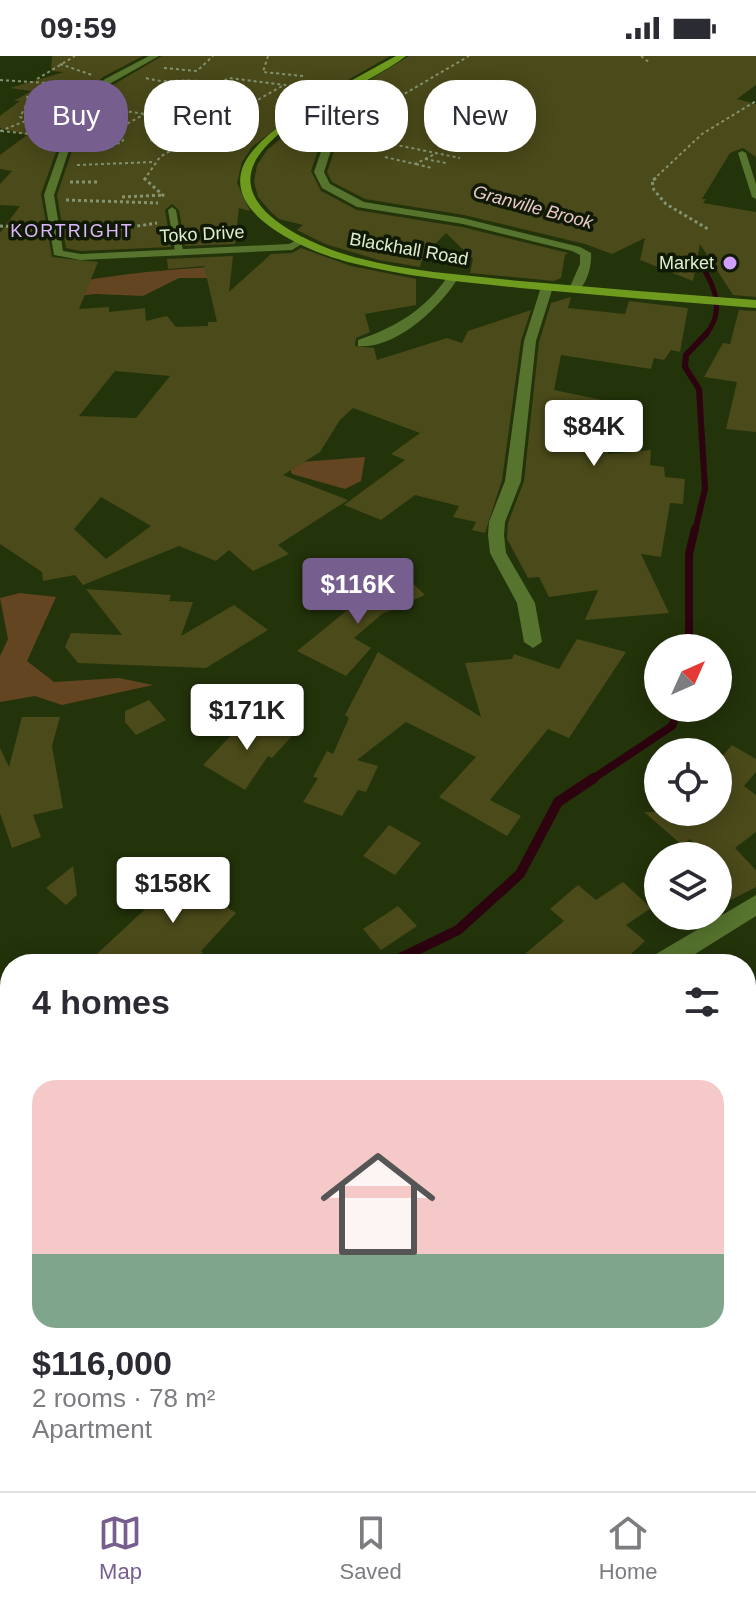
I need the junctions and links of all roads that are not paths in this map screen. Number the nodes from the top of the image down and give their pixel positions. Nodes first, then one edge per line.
1 (155, 56) edge
2 (402, 56) edge
3 (326, 152) edge
4 (742, 153) dead end
5 (756, 197) edge
6 (172, 210) dead end
7 (303, 240) junction
8 (179, 251) junction
9 (452, 278) junction
10 (547, 287) junction
11 (575, 289) junction
12 (756, 304) edge
13 (362, 343) dead end
14 (533, 642) dead end
15 (756, 904) edge
16 (675, 954) edge

1 - 8 street, Toko Drive
2 - 7 main road, Blackhall Road
3 - 11 street
4 - 5 lane
6 - 8 lane
7 - 8 street, Toko Drive
7 - 9 main road, Blackhall Road
9 - 10 main road, Blackhall Road
9 - 13 street
10 - 11 main road, Blackhall Road
10 - 14 street
11 - 12 main road, Blackhall Road
15 - 16 street

